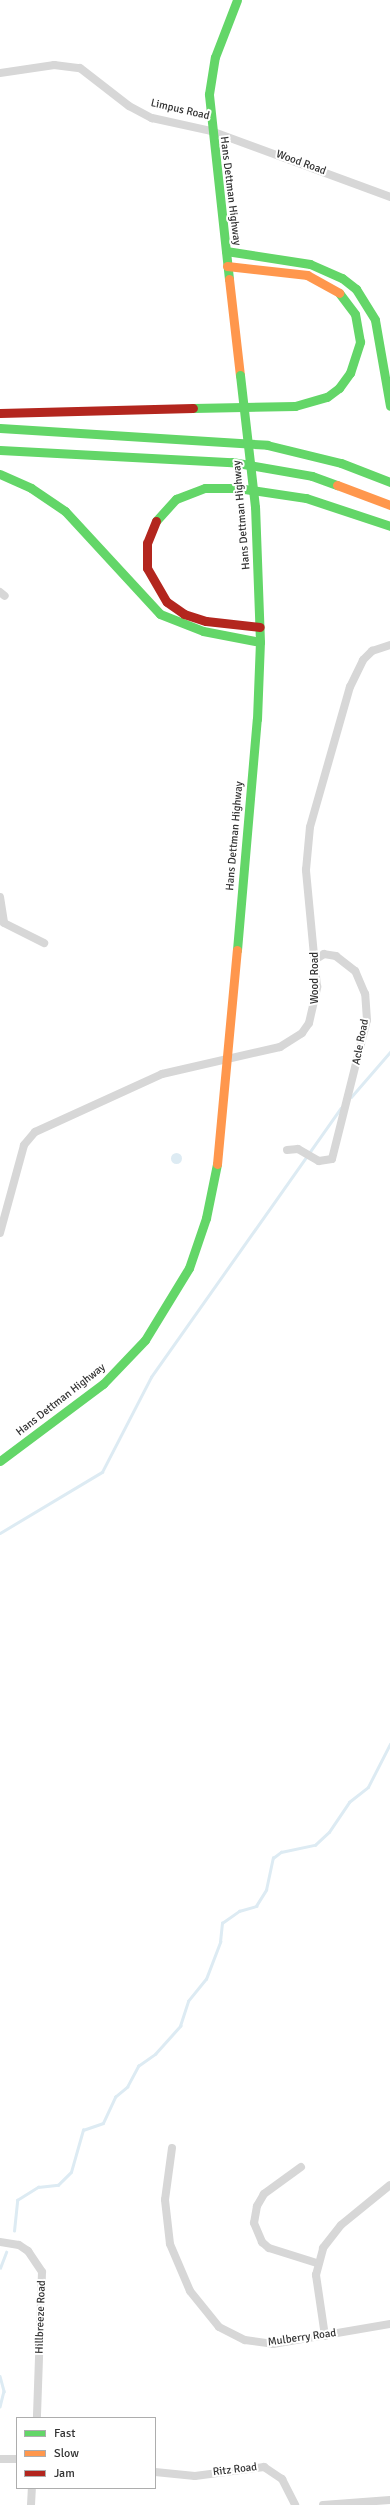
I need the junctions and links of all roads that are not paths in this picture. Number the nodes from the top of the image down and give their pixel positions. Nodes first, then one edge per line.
1 (237, 0) edge
2 (0, 73) edge
3 (211, 131) junction
4 (390, 197) edge
5 (226, 251) junction
6 (227, 266) junction
7 (390, 406) edge
8 (0, 412) edge
9 (0, 428) edge
10 (0, 450) edge
11 (0, 474) edge
12 (390, 482) edge
13 (390, 505) edge
14 (390, 526) edge
15 (260, 627) junction
16 (260, 642) junction
17 (390, 645) edge
18 (0, 897) edge
19 (2, 923) edge
20 (44, 943) dead end
21 (316, 958) junction
22 (228, 1058) junction
23 (287, 1150) dead end
24 (0, 1233) edge
25 (0, 1462) edge
26 (172, 2148) dead end
27 (301, 2167) dead end
28 (390, 2185) edge
29 (0, 2242) edge
30 (317, 2263) junction
31 (390, 2324) edge
32 (325, 2336) junction
33 (37, 2417) edge
34 (0, 2458) edge
35 (16, 2458) edge
36 (156, 2472) edge
37 (32, 2489) edge
38 (390, 2500) edge
39 (31, 2505) edge
40 (295, 2505) edge
41 (323, 2505) edge

1 - 3 main road, Limpus Road
2 - 3 street, Limpus Road
3 - 4 street, Wood Road
3 - 5 main road, Hans Dettman Highway
5 - 6 main road, Hans Dettman Highway
5 - 7 main road
6 - 8 main road
6 - 15 main road, Hans Dettman Highway, bridge
9 - 12 main road
10 - 13 main road
11 - 16 main road
14 - 15 main road
15 - 16 main road, Hans Dettman Highway
16 - 22 main road, Hans Dettman Highway
17 - 21 street, Wood Road
18 - 19 street
19 - 20 street
21 - 22 street, Wood Road
21 - 23 street, Acle Road
22 - 24 street, Wood Road
22 - 25 main road, Hans Dettman Highway
26 - 32 street, Mulberry Road
27 - 30 street
28 - 30 street
29 - 33 street, Hillbreeze Road
30 - 32 street
31 - 32 street, Mulberry Road
34 - 35 street
36 - 40 street, Ritz Road
37 - 39 street
38 - 41 street

